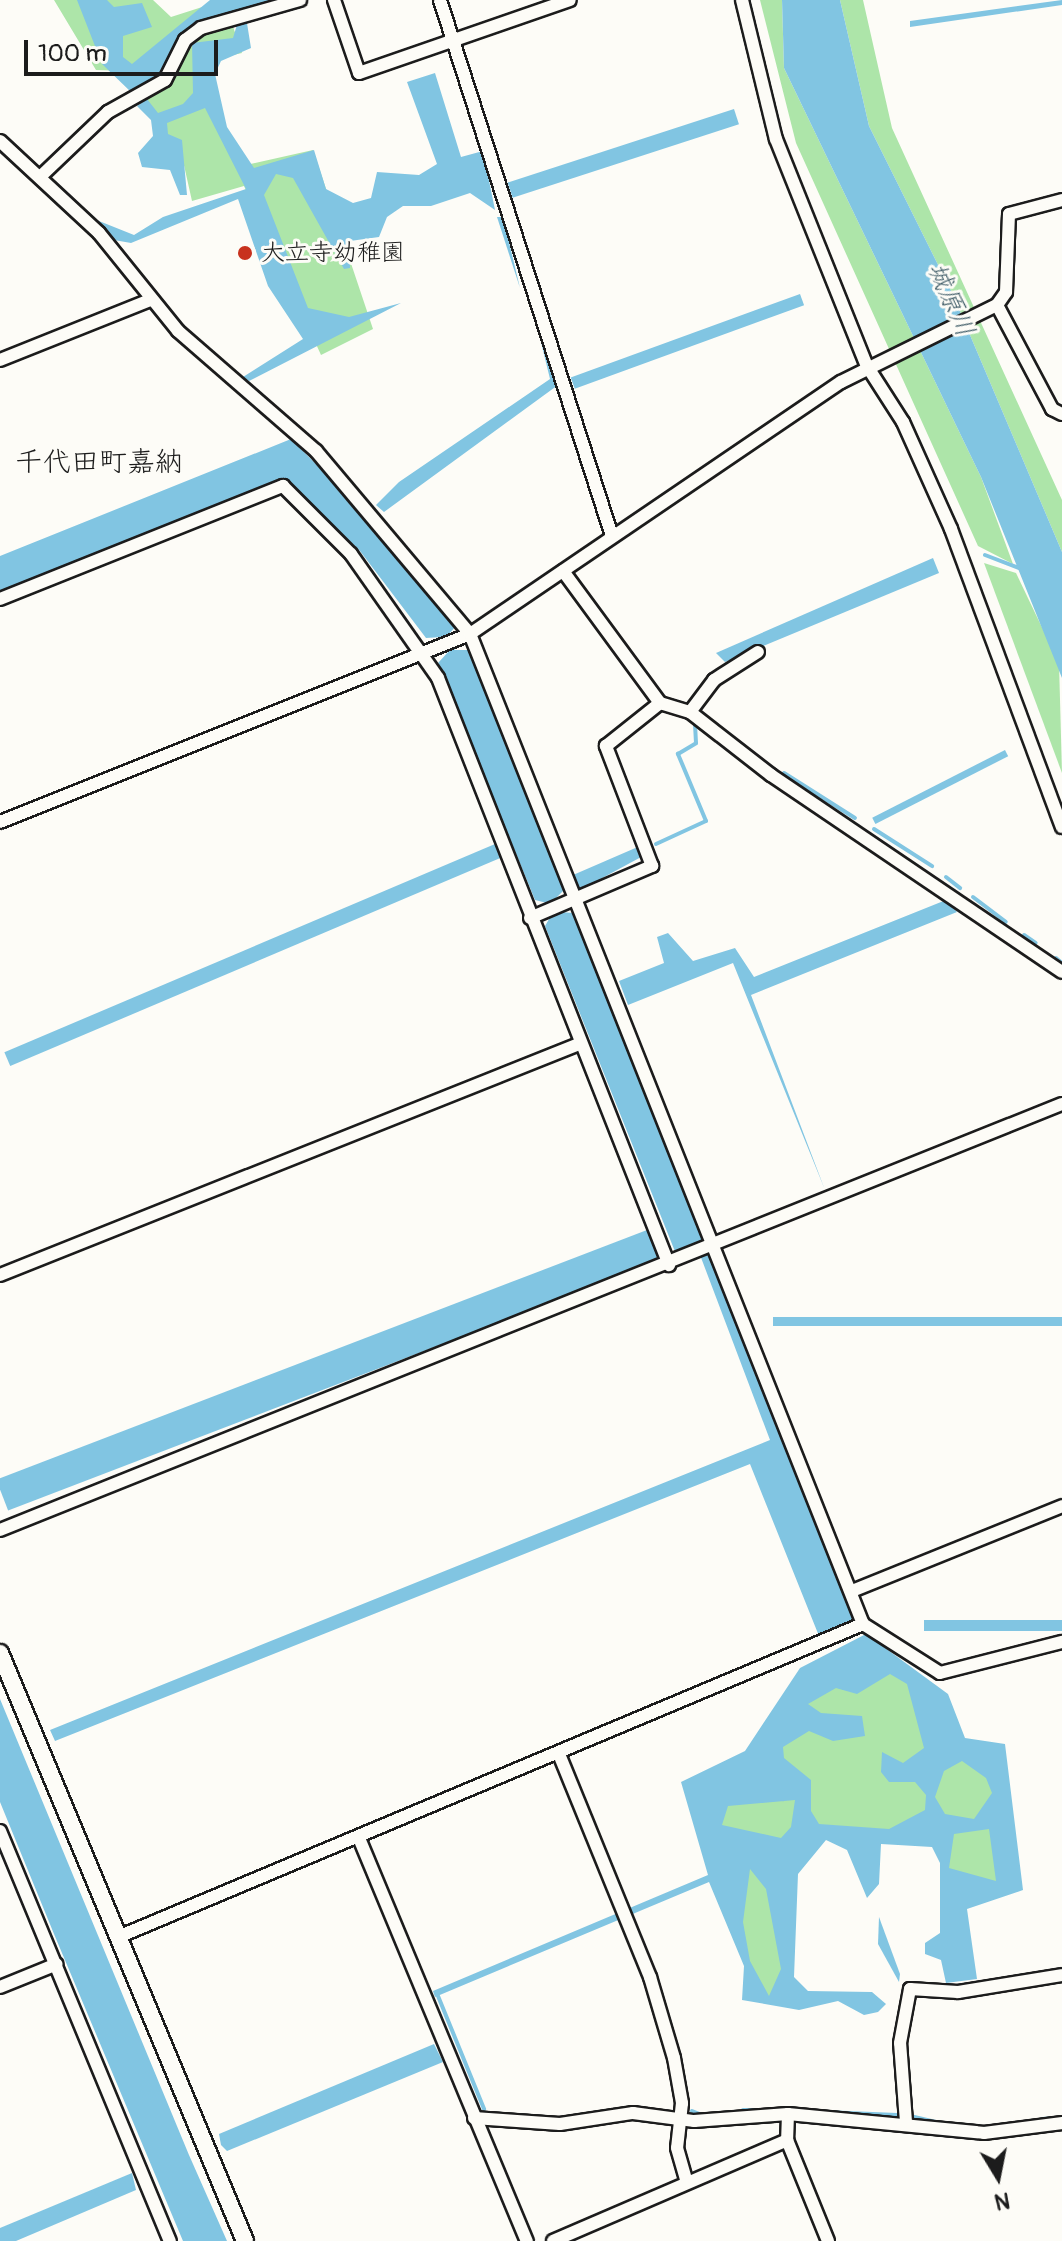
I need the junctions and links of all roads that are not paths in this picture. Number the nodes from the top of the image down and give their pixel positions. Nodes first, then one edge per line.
1 (300, 0) edge
2 (334, 0) edge
3 (440, 0) edge
4 (570, 0) edge
5 (742, 0) edge
6 (453, 41) junction
7 (0, 141) edge
8 (41, 176) junction
9 (1062, 200) edge
10 (150, 300) junction
11 (992, 306) junction
12 (0, 360) edge
13 (867, 366) junction
14 (1062, 414) edge
15 (612, 536) junction
16 (563, 571) junction
17 (0, 599) edge
18 (470, 634) junction
19 (758, 652) dead end
20 (426, 653) junction
21 (660, 703) junction
22 (690, 712) junction
23 (0, 822) edge
24 (1062, 827) edge
25 (577, 900) junction
26 (530, 918) junction
27 (1062, 972) edge
28 (579, 1044) junction
29 (1062, 1104) edge
30 (706, 1250) junction
31 (669, 1265) junction
32 (0, 1275) edge
33 (1062, 1506) edge
34 (0, 1530) edge
35 (852, 1591) junction
36 (863, 1624) junction
37 (1062, 1642) edge
38 (0, 1653) edge
39 (559, 1754) junction
40 (0, 1831) edge
41 (359, 1838) junction
42 (118, 1937) junction
43 (57, 1964) junction
44 (1062, 1975) edge
45 (0, 1987) edge
46 (788, 2114) junction
47 (680, 2117) junction
48 (474, 2118) junction
49 (906, 2122) junction
50 (1062, 2123) edge
51 (787, 2140) junction
52 (687, 2182) junction
53 (170, 2241) edge
54 (245, 2241) edge
55 (527, 2241) edge
56 (553, 2241) edge
57 (828, 2241) edge

1 - 8 street
2 - 6 street
3 - 6 street
4 - 6 street
5 - 13 street
6 - 15 street
7 - 8 street
8 - 10 street
9 - 11 street
10 - 12 street
10 - 18 street
11 - 13 street
11 - 14 street
13 - 15 street
13 - 24 street
15 - 16 street
16 - 18 street
16 - 21 street
17 - 20 street
18 - 20 street
18 - 25 street
19 - 22 street
20 - 23 street
20 - 26 street
21 - 22 street
21 - 25 street
22 - 27 street
25 - 26 street
25 - 30 street
26 - 28 street
28 - 31 street
28 - 32 street
29 - 30 street
30 - 31 street
30 - 35 street
31 - 34 street
33 - 35 street
35 - 36 street
36 - 37 street
36 - 39 street
38 - 42 street
39 - 41 street
39 - 47 street
40 - 43 street
41 - 42 street
41 - 48 street
42 - 54 street
43 - 45 street
43 - 53 street
44 - 49 street
46 - 47 street
46 - 49 street
46 - 51 street
47 - 48 street
47 - 52 street
48 - 55 street
49 - 50 street
51 - 52 street
51 - 57 street
52 - 56 street

